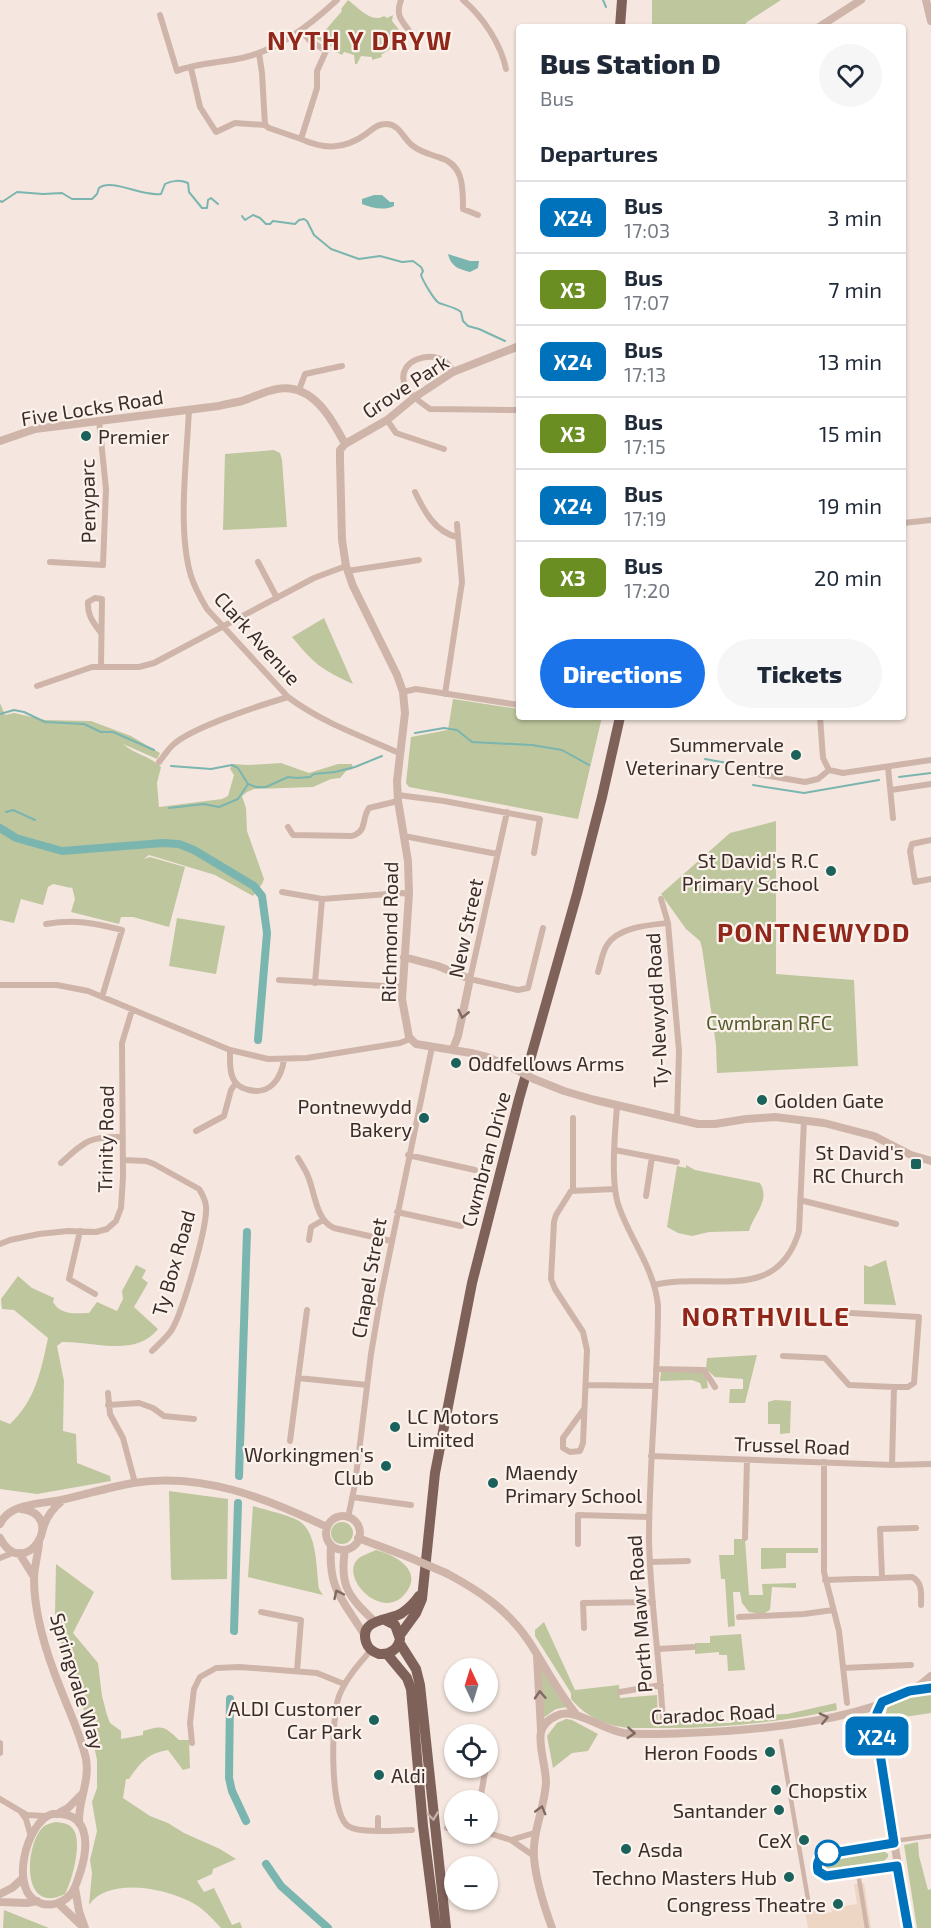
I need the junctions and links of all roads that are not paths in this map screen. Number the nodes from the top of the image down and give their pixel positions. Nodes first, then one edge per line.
1 (337, 0) edge
2 (401, 0) edge
3 (464, 0) edge
4 (622, 0) edge
5 (861, 0) edge
6 (926, 0) edge
7 (160, 15) dead end
8 (931, 21) edge
9 (620, 24) edge
10 (824, 24) edge
11 (301, 30) junction
12 (411, 33) dead end
13 (259, 53) junction
14 (191, 68) junction
15 (506, 69) dead end
16 (265, 125) junction
17 (301, 140) junction
18 (478, 214) dead end
19 (516, 349) edge
20 (342, 366) dead end
21 (453, 372) junction
22 (299, 390) junction
23 (416, 397) junction
24 (189, 409) junction
25 (516, 410) edge
26 (99, 420) junction
27 (387, 420) junction
28 (0, 441) edge
29 (345, 444) junction
30 (444, 449) dead end
31 (416, 492) dead end
32 (931, 520) edge
33 (906, 523) edge
34 (457, 524) dead end
35 (457, 537) junction
36 (418, 560) dead end
37 (50, 561) dead end
38 (258, 562) dead end
39 (346, 568) junction
40 (277, 598) junction
41 (223, 627) junction
42 (101, 633) junction
43 (101, 666) junction
44 (37, 686) dead end
45 (403, 692) junction
46 (444, 694) junction
47 (288, 697) junction
48 (516, 705) edge
49 (619, 720) edge
50 (820, 720) edge
51 (399, 753) junction
52 (931, 760) edge
53 (159, 762) dead end
54 (888, 767) junction
55 (829, 770) junction
56 (741, 771) dead end
57 (931, 784) edge
58 (891, 790) junction
59 (398, 798) junction
60 (507, 812) junction
61 (894, 818) dead end
62 (288, 827) dead end
63 (404, 836) junction
64 (931, 840) edge
65 (534, 853) dead end
66 (497, 854) junction
67 (931, 879) edge
68 (282, 892) dead end
69 (409, 894) junction
70 (322, 899) junction
71 (661, 899) dead end
72 (668, 922) junction
73 (46, 924) dead end
74 (543, 928) dead end
75 (404, 957) junction
76 (598, 972) dead end
77 (17, 974) dead end
78 (470, 979) junction
79 (279, 980) dead end
80 (315, 983) junction
81 (15, 984) junction
82 (0, 985) edge
83 (402, 987) junction
84 (102, 997) junction
85 (132, 1010) junction
86 (410, 1039) junction
87 (432, 1047) junction
88 (453, 1049) junction
89 (230, 1050) junction
90 (284, 1060) junction
91 (236, 1083) junction
92 (617, 1106) junction
93 (573, 1118) dead end
94 (677, 1120) junction
95 (804, 1120) junction
96 (196, 1131) dead end
97 (123, 1137) junction
98 (615, 1150) junction
99 (408, 1155) junction
100 (652, 1157) junction
101 (298, 1158) dead end
102 (123, 1160) junction
103 (931, 1161) edge
104 (677, 1162) dead end
105 (61, 1163) dead end
106 (475, 1170) dead end
107 (615, 1189) junction
108 (573, 1191) junction
109 (646, 1196) dead end
110 (800, 1200) junction
111 (397, 1212) junction
112 (323, 1220) junction
113 (896, 1224) dead end
114 (461, 1226) dead end
115 (80, 1231) junction
116 (309, 1240) dead end
117 (391, 1241) junction
118 (0, 1244) edge
119 (654, 1286) junction
120 (95, 1294) dead end
121 (307, 1310) dead end
122 (851, 1312) dead end
123 (152, 1351) dead end
124 (783, 1356) dead end
125 (656, 1369) junction
126 (298, 1378) junction
127 (367, 1385) junction
128 (586, 1385) junction
129 (655, 1386) junction
130 (715, 1387) dead end
131 (894, 1387) junction
132 (108, 1393) dead end
133 (108, 1405) junction
134 (584, 1409) junction
135 (194, 1419) dead end
136 (290, 1441) dead end
137 (651, 1456) junction
138 (747, 1460) junction
139 (824, 1462) junction
140 (931, 1464) edge
141 (892, 1465) junction
142 (135, 1483) junction
143 (352, 1497) junction
144 (65, 1499) junction
145 (411, 1505) dead end
146 (0, 1510) edge
147 (14, 1510) junction
148 (649, 1517) junction
149 (348, 1518) junction
150 (0, 1524) edge
151 (327, 1527) junction
152 (916, 1528) dead end
153 (43, 1529) junction
154 (358, 1538) junction
155 (745, 1538) dead end
156 (0, 1540) edge
157 (39, 1543) junction
158 (578, 1544) dead end
159 (330, 1545) junction
160 (345, 1550) junction
161 (17, 1553) junction
162 (0, 1558) edge
163 (688, 1561) dead end
164 (650, 1562) junction
165 (34, 1577) junction
166 (882, 1577) junction
167 (825, 1580) junction
168 (425, 1581) junction
169 (653, 1602) junction
170 (921, 1605) dead end
171 (833, 1610) junction
172 (261, 1612) dead end
173 (740, 1617) dead end
174 (380, 1621) junction
175 (584, 1628) dead end
176 (365, 1636) junction
177 (400, 1639) junction
178 (693, 1647) dead end
179 (658, 1649) junction
180 (371, 1650) junction
181 (536, 1653) junction
182 (387, 1654) junction
183 (911, 1665) dead end
184 (843, 1668) junction
185 (297, 1671) junction
186 (931, 1676) edge
187 (344, 1684) junction
188 (661, 1685) junction
189 (931, 1688) edge
190 (909, 1691) junction
191 (620, 1692) dead end
192 (882, 1702) junction
193 (847, 1703) dead end
194 (855, 1711) junction
195 (576, 1714) junction
196 (663, 1722) dead end
197 (876, 1728) junction
198 (540, 1736) junction
199 (781, 1741) dead end
200 (0, 1743) edge
201 (192, 1743) dead end
202 (0, 1753) edge
203 (82, 1794) junction
204 (0, 1799) edge
205 (21, 1811) junction
206 (57, 1814) junction
207 (45, 1816) junction
208 (378, 1818) dead end
209 (79, 1823) junction
210 (378, 1830) junction
211 (412, 1830) dead end
212 (534, 1833) junction
213 (498, 1836) edge
214 (931, 1836) edge
215 (31, 1837) junction
216 (511, 1840) junction
217 (901, 1840) dead end
218 (534, 1856) junction
219 (22, 1878) junction
220 (859, 1879) dead end
221 (75, 1887) junction
222 (0, 1894) edge
223 (0, 1902) edge
224 (37, 1902) junction
225 (58, 1903) junction
226 (810, 1911) dead end
227 (85, 1928) edge
228 (436, 1928) edge
229 (446, 1928) edge
230 (552, 1928) edge
231 (867, 1928) edge
232 (908, 1928) edge

1 - 11 street
2 - 12 street
3 - 15 street
4 - 9 main road
5 - 10 street
6 - 8 street
7 - 14 street
11 - 13 street
11 - 17 street
13 - 14 street
13 - 16 street
14 - 16 street
16 - 17 street
17 - 18 street
19 - 21 street, Grove Park
20 - 22 street
21 - 23 street, Grove Park
21 - 23 street
22 - 24 street, Five Locks Road
22 - 29 street
23 - 25 street
23 - 27 street, Grove Park
24 - 26 street, Five Locks Road
24 - 41 street, Clark Avenue
26 - 28 street, Five Locks Road
26 - 37 street, Penyparc
27 - 29 street, Grove Park
27 - 30 street
29 - 39 street
31 - 35 street
32 - 33 street
34 - 35 street
35 - 46 street
36 - 39 street
38 - 40 street
39 - 40 street
39 - 45 street
40 - 41 street
41 - 43 street
41 - 47 street, Clark Avenue
42 - 42 street
42 - 43 street
43 - 44 street
45 - 46 street
45 - 51 street, Richmond Road
46 - 48 street
47 - 51 street, Clark Avenue
47 - 53 street
49 - 168 main road, Cwmbran Drive
50 - 55 street
51 - 59 street, Richmond Road
52 - 54 street
54 - 55 street
54 - 58 street
55 - 56 street
57 - 58 street
58 - 61 street
59 - 60 street
59 - 62 street
59 - 63 street, Richmond Road
60 - 65 street
60 - 66 street, New Street
63 - 66 street
63 - 69 street, Richmond Road
64 - 67 street
66 - 78 street, New Street
68 - 70 street
69 - 70 street
69 - 75 street, Richmond Road
70 - 80 street
71 - 72 street, Ty-Newydd Road
72 - 76 street
72 - 94 street, Ty-Newydd Road
73 - 84 street
74 - 78 street
75 - 78 street
75 - 83 street, Richmond Road
77 - 81 street
78 -> 88 street, New Street
79 - 80 street
80 - 83 street
81 - 82 street
81 - 84 street
83 - 86 street, Richmond Road
84 - 85 street
85 - 89 street
85 - 97 street, Trinity Road
86 - 87 street
86 - 90 street
87 - 88 street
87 - 99 street, Chapel Street
88 - 92 street, bridge
89 - 90 street
89 - 91 street
90 - 91 street
91 - 96 street
92 - 94 street
92 - 98 street, Porth Mawr Road
93 - 108 street
94 - 95 street
95 - 103 street
95 - 110 street
97 - 102 street, Trinity Road
97 - 105 street
98 - 100 street
98 - 107 street, Porth Mawr Road
99 - 106 street
99 - 111 street, Chapel Street
100 - 104 street
100 - 109 street
101 - 112 street
102 - 115 street, Trinity Road
102 - 123 street, Ty Box Road
107 - 108 street
107 - 119 street, Porth Mawr Road
108 - 128 street
110 - 113 street
110 - 119 street
111 - 114 street
111 - 117 street, Chapel Street
112 - 116 street
112 - 117 street
115 - 118 street, Trinity Road
115 - 120 street
117 - 127 street, Chapel Street
119 - 125 street, Porth Mawr Road
121 - 126 street
122 - 131 street
124 - 131 street
125 - 129 street, Porth Mawr Road
125 - 130 street
126 - 127 street
126 - 136 street
127 - 143 street, Chapel Street
128 - 129 street
128 - 134 street
129 - 137 street, Porth Mawr Road
131 - 141 street
132 - 133 street
133 - 135 street
133 - 142 street
134 - 134 street
137 - 138 street, Trussel Road
137 - 148 street, Porth Mawr Road
138 - 139 street, Trussel Road
138 - 155 street
139 - 141 street, Trussel Road
139 - 167 street
140 - 141 street, Trussel Road
142 - 144 street
142 - 151 street
143 - 145 street
143 - 149 street, Chapel Street
144 - 147 street
144 - 153 street, Springvale Way
146 - 147 street
147 - 150 street
147 - 153 street
148 - 158 street
148 - 164 street, Porth Mawr Road
149 - 151 street
149 - 154 street
151 - 159 street
152 - 166 street
153 - 157 street, Springvale Way
154 - 160 street
154 - 181 street, bridge
156 - 161 street, Springvale Way
157 - 161 street
157 - 165 street, Springvale Way
159 - 160 street
176 -> 159 street
160 - 174 street
161 - 162 street
161 - 165 street, Springvale Way
163 - 164 street
164 - 169 street, Porth Mawr Road
165 - 203 street, Springvale Way
166 - 167 street
166 - 170 street
167 - 171 street
168 - 174 main road, Cwmbran Drive
168 - 177 main road, Cwmbran Drive
169 - 175 street
169 - 179 street, Porth Mawr Road
171 - 173 street
171 - 184 street
172 - 185 street
174 - 176 main road, Cwmbran Drive
174 - 177 main road
176 - 180 main road
177 - 182 main road, Cwmbran Drive
177 -> 229 main road
178 - 179 street
179 - 188 street, Porth Mawr Road
180 - 182 main road
180 - 187 street
181 - 195 street
198 -> 181 street
182 - 228 main road
183 - 184 street
184 - 193 street
185 - 187 street
185 - 201 street
186 - 190 street, Caradoc Road
187 - 210 street
188 - 191 street
188 - 196 street, Porth Mawr Road
189 - 190 street, Caradoc Road
190 - 192 street, Caradoc Road
192 - 194 street, Caradoc Road
192 - 197 street
195 -> 194 street, Caradoc Road
194 - 197 street
195 - 198 street
197 - 232 street
212 -> 198 street
199 - 226 street
200 - 202 street
203 - 206 street
203 - 209 street, Springvale Way
204 - 205 street
205 - 207 street
205 - 215 street
206 - 207 street
206 - 209 street
207 - 215 street
208 - 210 street
209 - 221 street
210 - 211 street
212 - 216 street
212 - 218 street
213 - 216 street
214 - 217 street
215 - 219 street
216 - 218 street
218 - 230 street
219 - 222 street
219 - 224 street
220 - 231 street
221 - 225 street
221 - 227 street
223 - 224 street
224 - 225 street
225 - 227 street

